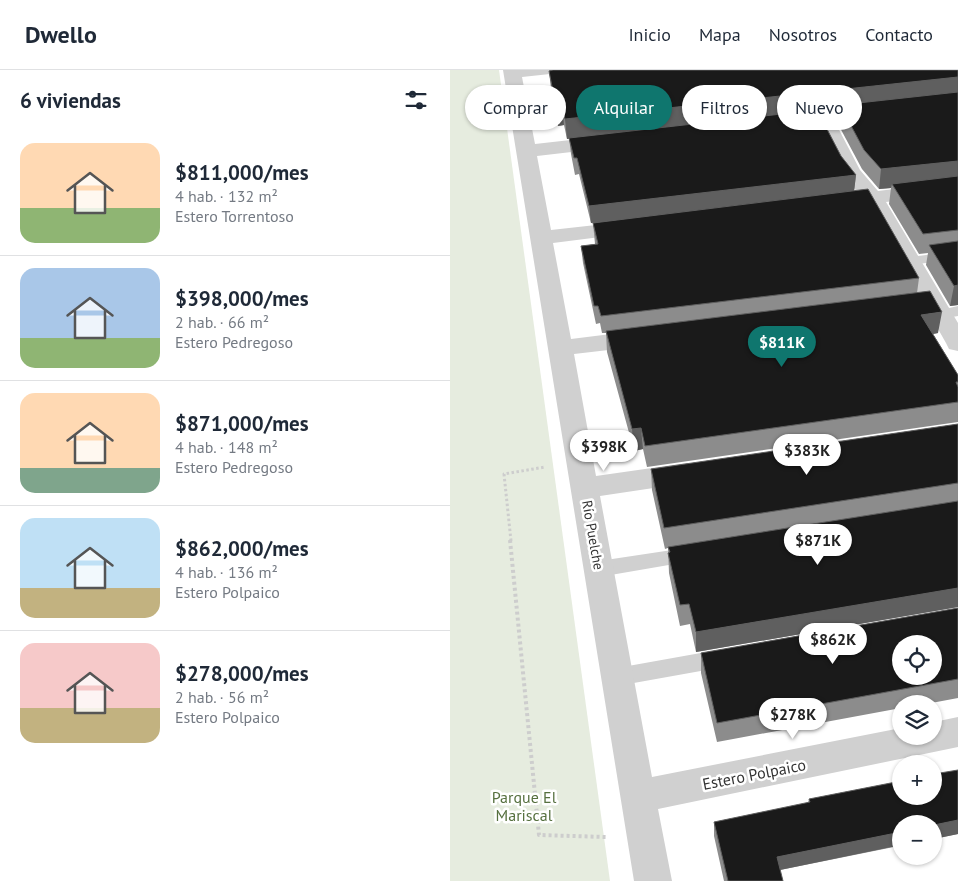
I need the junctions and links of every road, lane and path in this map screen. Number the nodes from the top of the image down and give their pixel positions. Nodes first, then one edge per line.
1 (544, 70) edge
2 (512, 72) edge
3 (890, 110) edge
4 (862, 113) edge
5 (829, 130) edge
6 (626, 140) edge
7 (526, 151) junction
8 (958, 187) edge
9 (873, 197) junction
10 (814, 204) edge
11 (648, 225) edge
12 (542, 238) junction
13 (958, 255) edge
14 (910, 261) junction
15 (936, 308) edge
16 (668, 334) edge
17 (958, 343) edge
18 (560, 348) junction
19 (550, 466) dead end
20 (714, 469) edge
21 (585, 488) junction
22 (710, 552) edge
23 (599, 569) junction
24 (742, 655) edge
25 (617, 677) junction
26 (958, 732) edge
27 (638, 797) junction
28 (616, 837) dead end
29 (653, 881) edge

1 - 2 street
2 - 7 street, Río Puelche
3 - 4 street
5 - 9 street
6 - 7 street
7 - 12 street, Río Puelche
8 - 9 street
9 - 10 street
9 - 14 street
11 - 12 street
12 - 18 street, Río Puelche
13 - 14 lane
14 - 15 street
15 - 17 street
16 - 18 street
18 - 21 street, Río Puelche
19 - 28 path
20 - 21 street
21 - 23 street, Río Puelche
22 - 23 lane
23 - 25 street, Río Puelche
24 - 25 lane
25 - 27 street, Río Puelche
26 - 27 street, Estero Polpaico
27 - 29 street, Río Puelche

